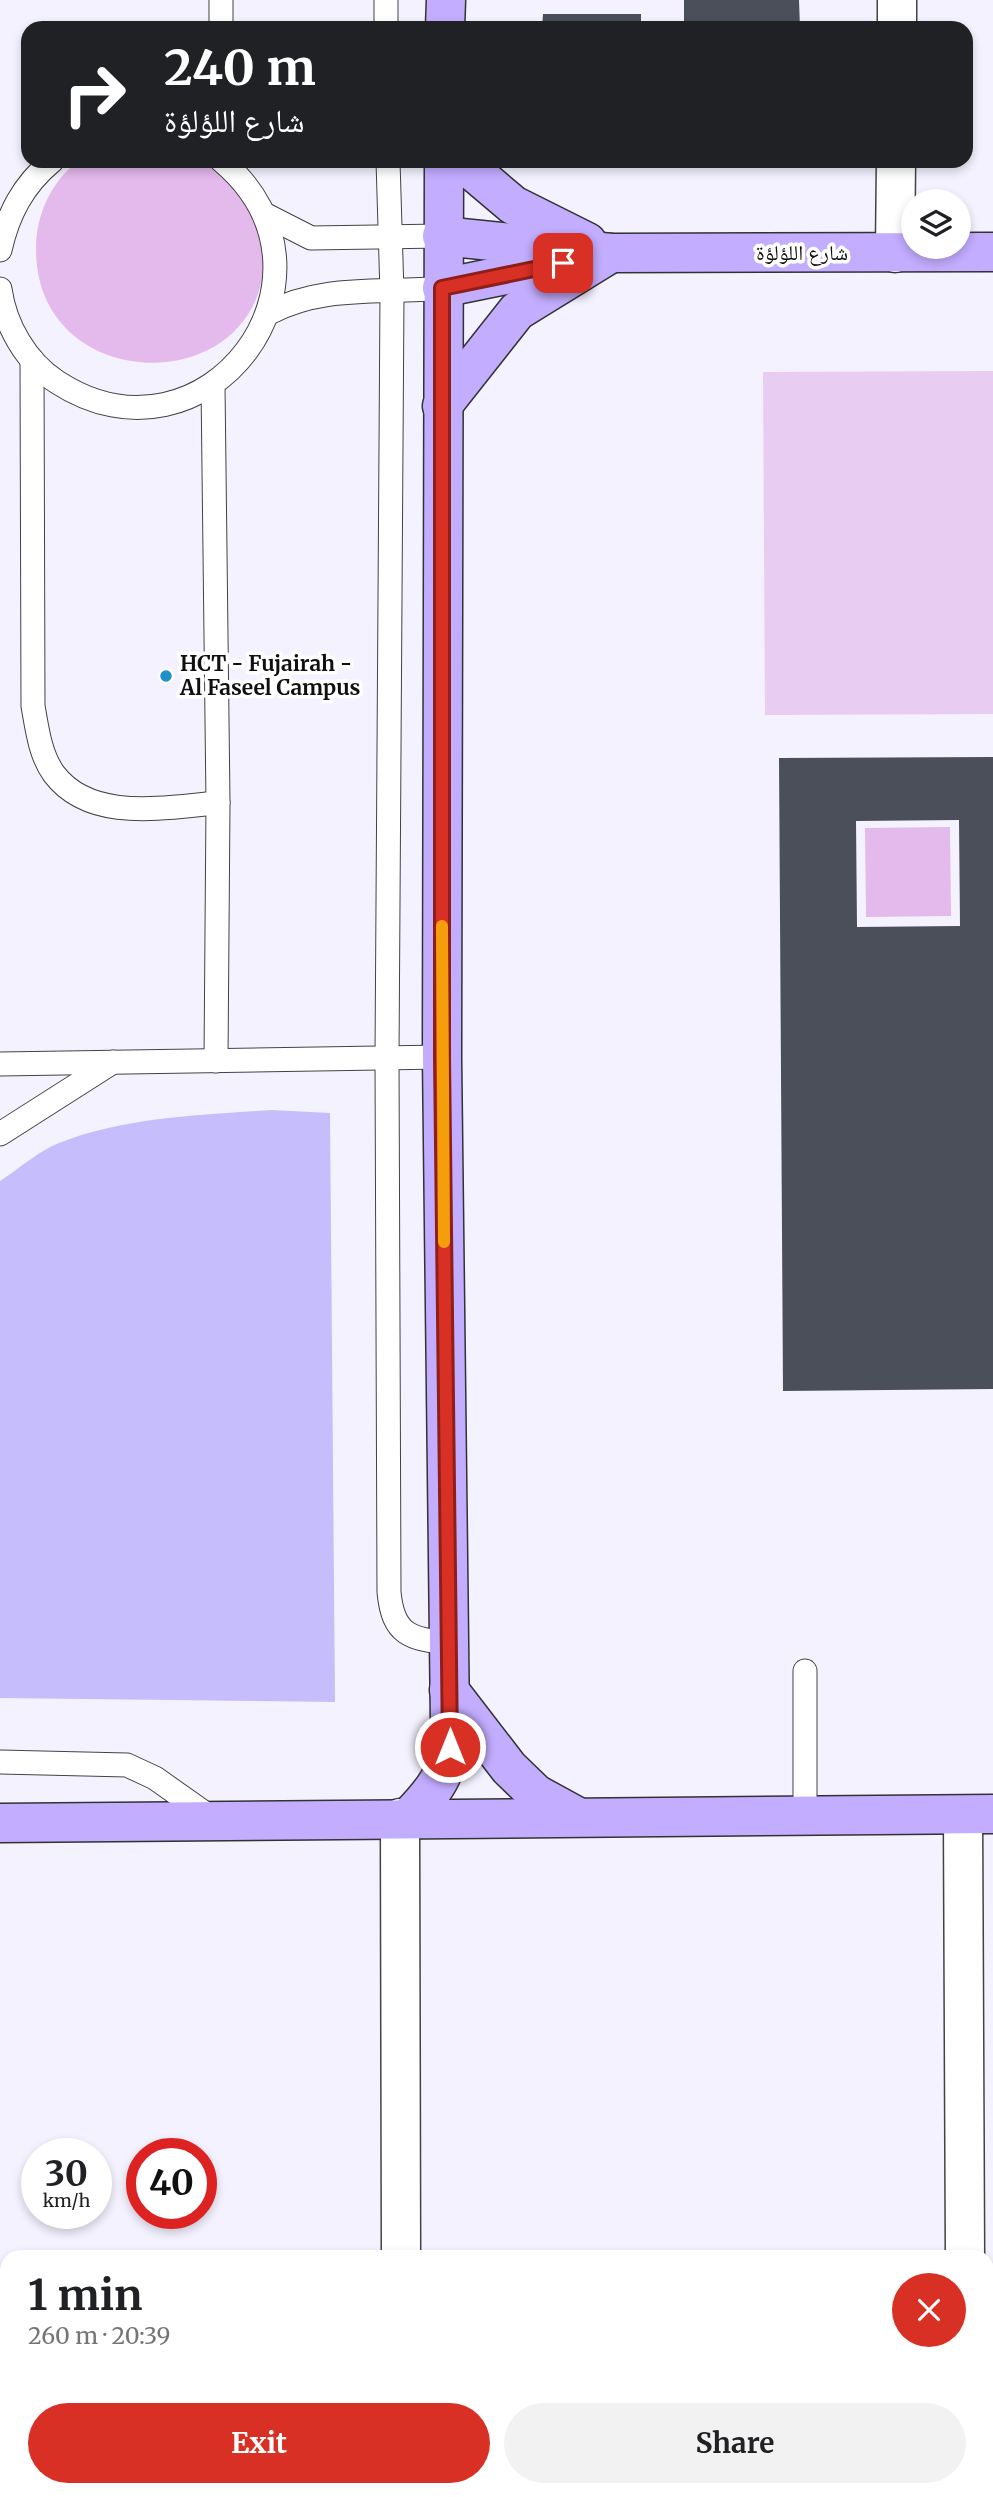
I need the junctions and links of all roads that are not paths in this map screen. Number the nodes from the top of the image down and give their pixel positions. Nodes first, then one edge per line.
1 (221, 0) edge
2 (386, 0) edge
3 (446, 0) edge
4 (897, 0) edge
5 (221, 21) edge
6 (386, 21) edge
7 (445, 21) edge
8 (897, 21) edge
9 (45, 168) edge
10 (229, 168) edge
11 (388, 168) edge
12 (444, 168) edge
13 (469, 168) edge
14 (896, 168) edge
15 (264, 214) junction
16 (442, 236) junction
17 (390, 238) junction
18 (0, 250) edge
19 (993, 252) edge
20 (611, 253) junction
21 (895, 253) junction
22 (442, 288) junction
23 (0, 289) edge
24 (392, 293) junction
25 (268, 313) junction
26 (32, 360) junction
27 (214, 385) junction
28 (442, 406) junction
29 (218, 803) junction
30 (442, 1057) junction
31 (387, 1058) junction
32 (216, 1061) junction
33 (113, 1062) junction
34 (0, 1064) edge
35 (0, 1134) edge
36 (449, 1643) junction
37 (805, 1671) dead end
38 (449, 1690) junction
39 (0, 1762) edge
40 (978, 1814) edge
41 (806, 1816) junction
42 (404, 1818) junction
43 (580, 1818) junction
44 (214, 1819) junction
45 (0, 1823) edge
46 (401, 2250) edge
47 (965, 2250) edge

1 - 5 lane
2 - 6 lane
3 - 7 street
4 - 8 street
9 - 18 lane
10 - 15 lane
11 - 17 lane
12 - 16 street
13 - 20 street
14 - 21 street
15 - 17 lane
15 - 25 lane
16 - 17 lane
16 - 20 street, شارع اللؤلؤة
16 - 22 street
17 - 24 lane
19 - 21 street, شارع اللؤلؤة
20 - 21 street, شارع اللؤلؤة
20 - 22 street, شارع اللؤلؤة
20 - 28 street
22 - 24 lane
22 - 28 street
23 - 26 lane
24 - 25 lane
24 - 31 lane
25 - 27 lane
26 - 27 lane
26 - 29 lane
27 - 29 lane
28 - 30 street
29 - 32 lane
30 - 31 lane
30 - 36 street
31 - 32 lane
31 - 36 lane
32 - 33 lane
33 - 34 lane
33 - 35 lane
36 - 38 street
37 - 41 lane
38 - 42 street
38 - 43 street
39 - 44 lane
40 - 41 street
40 - 47 street
41 - 43 street
42 - 43 street
42 - 44 street
42 - 46 street
44 - 45 street

